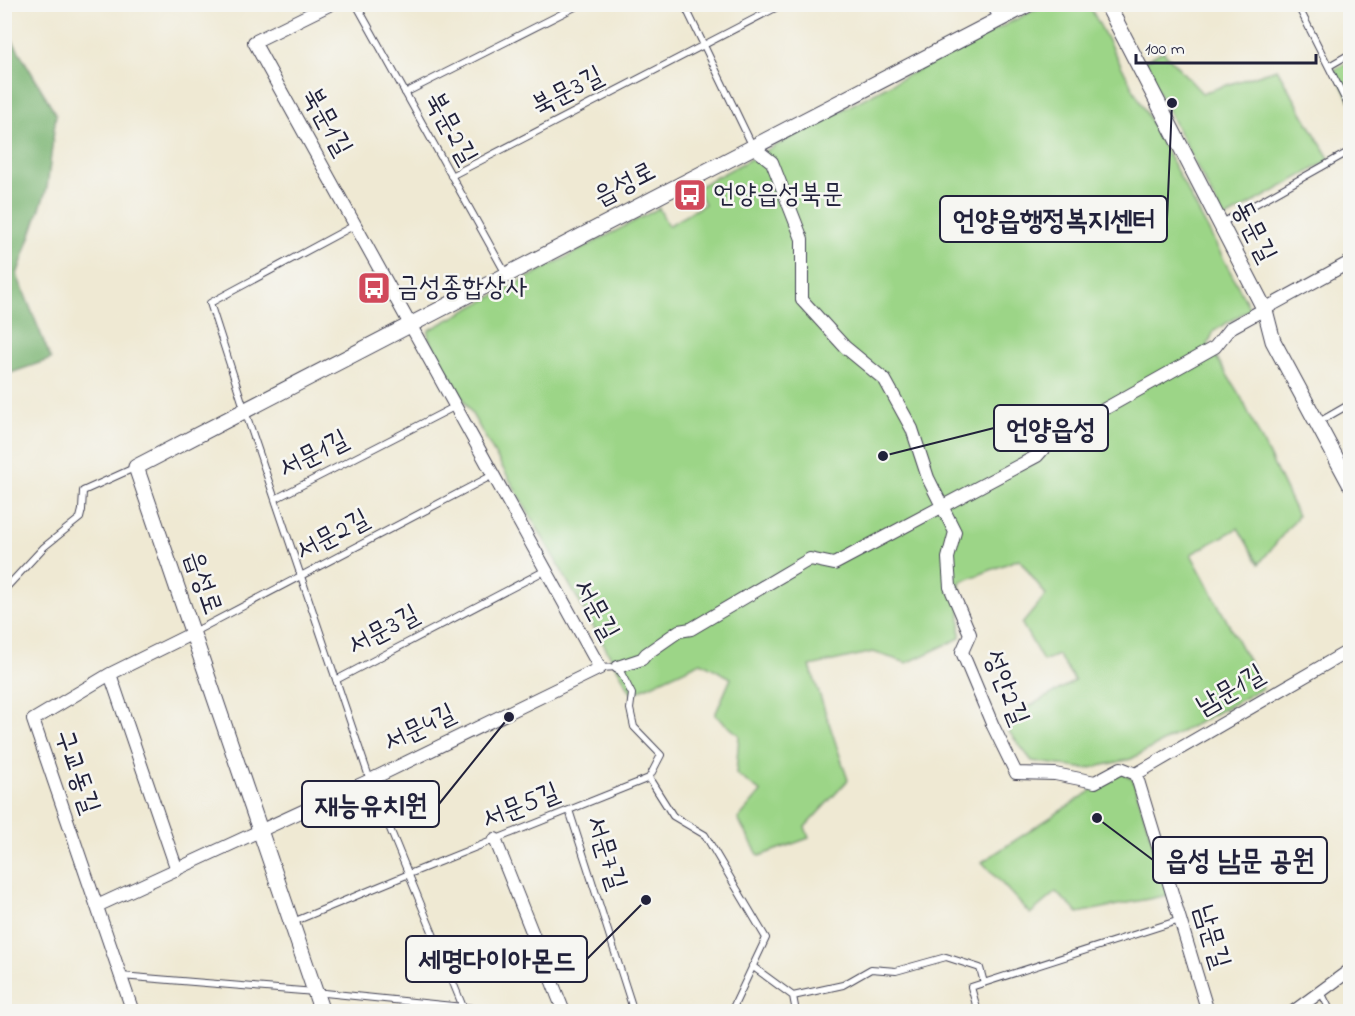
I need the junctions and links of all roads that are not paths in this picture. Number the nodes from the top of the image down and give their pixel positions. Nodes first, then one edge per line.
1 (331, 4) edge
2 (356, 4) edge
3 (580, 4) edge
4 (684, 4) edge
5 (783, 4) edge
6 (989, 4) edge
7 (1029, 4) edge
8 (1107, 4) edge
9 (1296, 4) edge
10 (998, 21) junction
11 (704, 45) junction
12 (1350, 54) edge
13 (1329, 66) junction
14 (405, 93) junction
15 (1350, 109) edge
16 (753, 147) junction
17 (1350, 151) edge
18 (451, 176) junction
19 (1220, 224) junction
20 (356, 225) junction
21 (1350, 262) edge
22 (506, 275) junction
23 (1264, 310) junction
24 (411, 324) junction
25 (1350, 404) edge
26 (456, 406) junction
27 (245, 411) junction
28 (1317, 423) junction
29 (136, 467) junction
30 (494, 475) junction
31 (1350, 484) edge
32 (275, 499) junction
33 (943, 507) junction
34 (546, 570) junction
35 (301, 577) junction
36 (4, 590) edge
37 (192, 633) junction
38 (1350, 650) edge
39 (618, 667) junction
40 (600, 668) junction
41 (110, 674) junction
42 (336, 680) junction
43 (1136, 774) junction
44 (649, 778) junction
45 (370, 780) junction
46 (569, 810) junction
47 (260, 832) junction
48 (495, 840) junction
49 (177, 870) junction
50 (409, 874) junction
51 (97, 906) junction
52 (1180, 920) junction
53 (292, 922) junction
54 (752, 966) junction
55 (1350, 970) edge
56 (121, 976) junction
57 (984, 983) junction
58 (315, 992) junction
59 (1321, 992) junction
60 (794, 996) junction
61 (463, 1007) junction
62 (133, 1011) edge
63 (322, 1011) edge
64 (512, 1011) edge
65 (564, 1011) edge
66 (634, 1011) edge
67 (731, 1011) edge
68 (796, 1011) edge
69 (978, 1011) edge
70 (1208, 1011) edge
71 (1293, 1011) edge
72 (1331, 1011) edge

1 - 20 street, 북문1길
2 - 14 lane, 북문2길
3 - 14 lane
4 - 11 lane
5 - 11 lane, 북문3길
6 - 10 lane
7 - 10 street, 읍성로
8 - 19 street, 동문길
9 - 13 lane
10 - 16 street, 읍성로
11 - 16 lane
11 - 18 lane, 북문3길
12 - 13 lane
13 - 15 lane
14 - 18 lane, 북문2길
16 - 22 street, 읍성로
16 - 33 street, 성안2길
17 - 19 lane
18 - 22 lane, 북문2길
19 - 23 street, 동문길
20 - 24 street, 북문1길
20 - 27 lane
21 - 23 street
22 - 24 street, 읍성로
23 - 28 street, 동문길
23 - 33 street
24 - 26 street, 서문길
24 - 27 street, 읍성로
25 - 28 lane
26 - 30 street, 서문길
26 - 32 lane, 서문1길
27 - 29 street, 읍성로
27 - 32 lane, 서문1길
28 - 31 street, 동문길
29 - 36 lane
29 - 37 street, 읍성로
30 - 34 street, 서문길
30 - 35 lane, 서문2길
32 - 35 lane
33 - 39 street
33 - 43 street, 성안2길
34 - 40 street, 서문길
34 - 42 lane, 서문3길
35 - 37 lane, 서문2길
35 - 42 lane
37 - 41 street, 구교동길
37 - 47 street, 읍성로
38 - 43 street, 남문1길
39 - 40 lane, 서문길
39 - 44 lane, 서문길
40 - 45 street, 서문4길
41 - 49 street
41 - 51 street, 구교동길
42 - 45 lane, 서문3길
43 - 52 street, 남문길
44 - 46 lane, 서문5길
44 - 54 lane
45 - 47 street, 서문4길
45 - 50 lane
46 - 48 lane, 서문5길
46 - 66 lane, 서문7길
47 - 49 street
47 - 53 street, 읍성로
48 - 50 lane, 서문5길
48 - 65 street
49 - 51 street
50 - 53 lane, 서문5길
50 - 61 lane
51 - 56 street, 구교동길
52 - 57 lane
52 - 70 street, 남문길
53 - 58 street, 읍성로
54 - 60 lane
54 - 67 lane
55 - 59 street
56 - 58 lane
56 - 62 street, 구교동길
57 - 60 lane
57 - 69 lane
58 - 61 lane
58 - 63 street, 읍성로
59 - 71 street
59 - 72 lane
60 - 68 lane
61 - 64 lane

